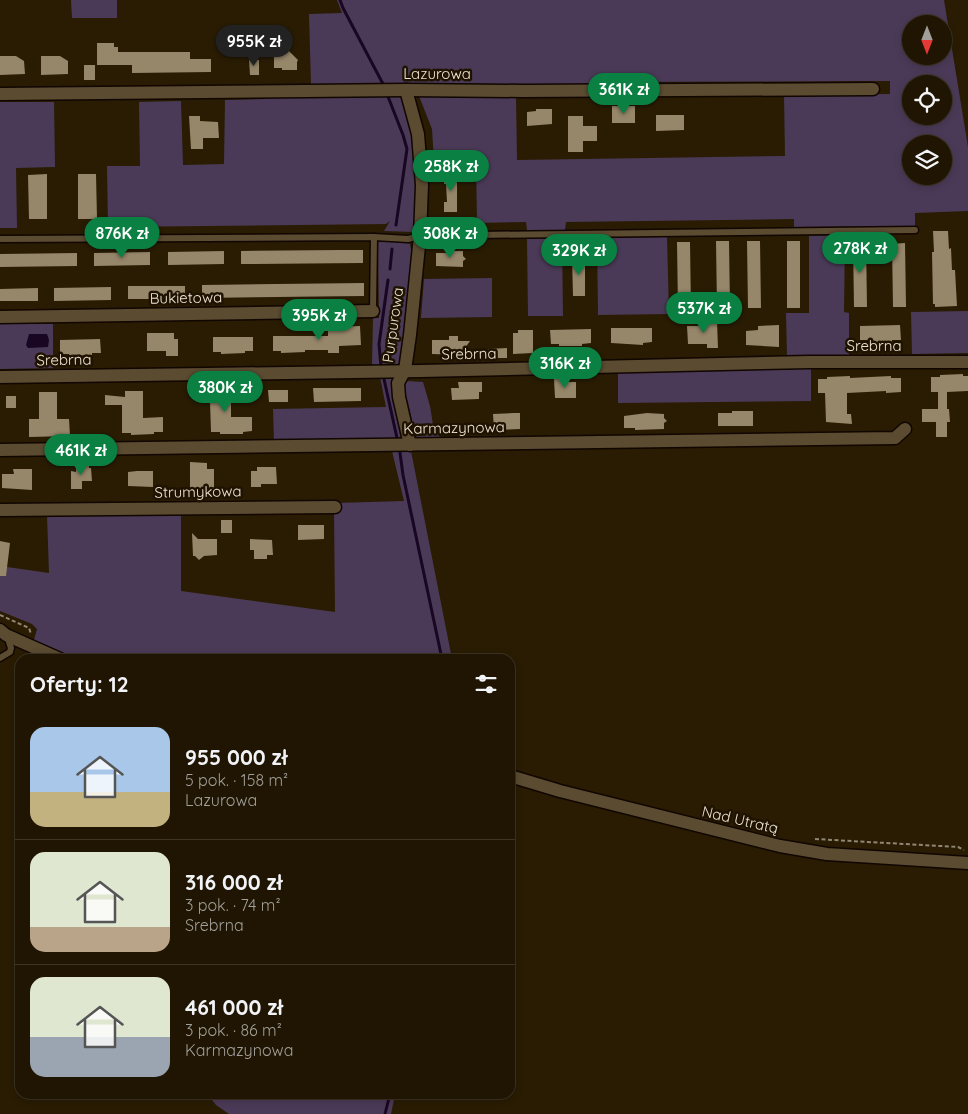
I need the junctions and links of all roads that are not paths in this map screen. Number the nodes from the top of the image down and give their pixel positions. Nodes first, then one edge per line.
1 (873, 89) dead end
2 (406, 90) junction
3 (0, 94) edge
4 (915, 230) dead end
5 (420, 236) junction
6 (374, 237) junction
7 (0, 239) edge
8 (373, 311) joint
9 (0, 317) edge
10 (968, 362) edge
11 (405, 370) junction
12 (0, 377) edge
13 (905, 429) dead end
14 (410, 445) junction
15 (0, 450) edge
16 (335, 507) dead end
17 (0, 510) edge
18 (3, 632) edge
19 (49, 654) edge
20 (0, 658) edge
21 (515, 778) edge
22 (968, 863) edge

1 - 2 street, Lazurowa
2 - 3 street, Lazurowa
2 - 5 street, Purpurowa
4 - 5 lane
5 - 6 lane
5 - 11 street, Purpurowa
6 - 7 lane
6 - 8 lane
8 - 9 street, Bukietowa
10 - 11 street, Srebrna
11 - 12 street, Srebrna
11 - 14 street, Purpurowa
13 - 14 street, Karmazynowa
14 - 15 street, Karmazynowa
16 - 17 street, Strumykowa
18 - 19 street
18 - 20 lane
21 - 22 street, Nad Utratą

